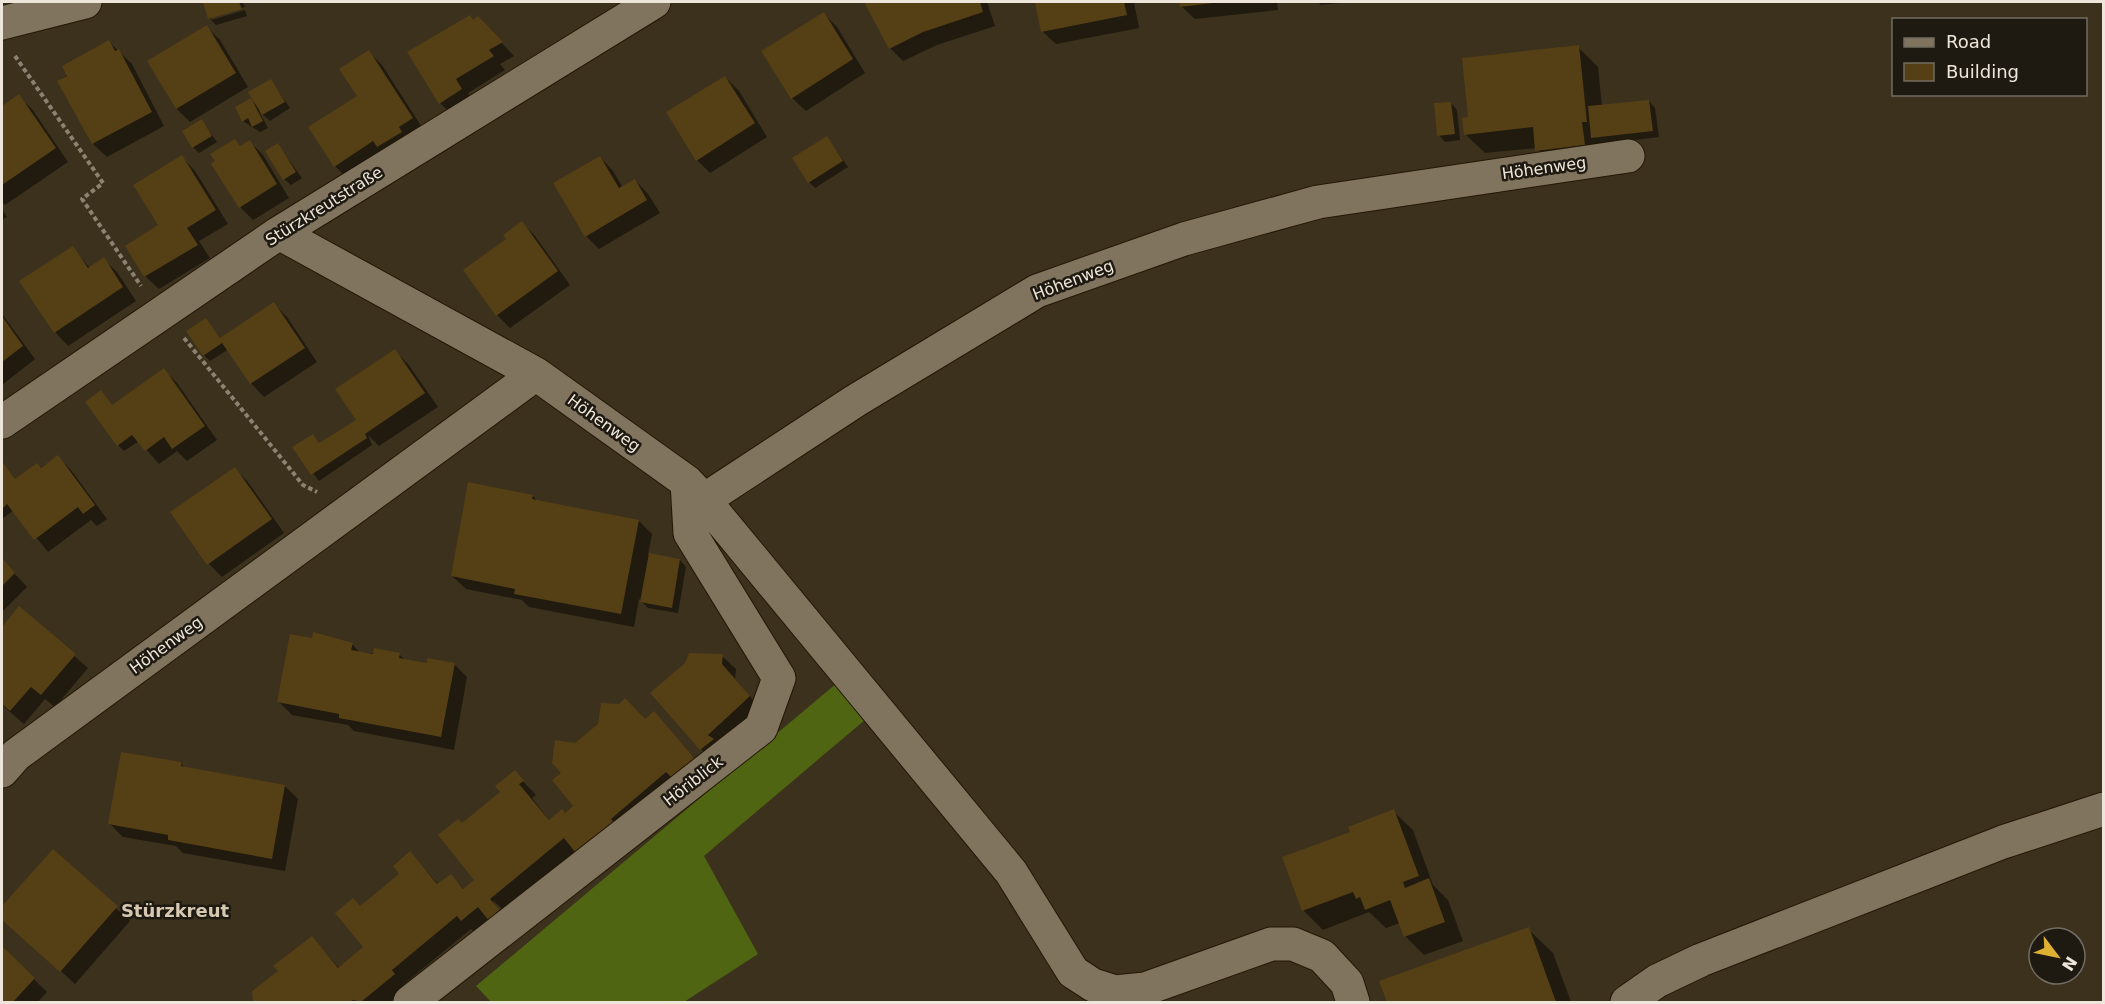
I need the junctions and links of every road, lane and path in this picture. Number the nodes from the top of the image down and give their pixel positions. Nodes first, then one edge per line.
1 (85, 2) edge
2 (654, 2) edge
3 (5, 35) edge
4 (1628, 156) dead end
5 (279, 233) junction
6 (162, 313) junction
7 (536, 374) junction
8 (2, 422) edge
9 (695, 491) junction
10 (350, 510) junction
11 (2, 771) edge
12 (2103, 809) edge
13 (410, 1002) edge
14 (1353, 1002) edge
15 (1627, 1002) edge

1 - 3 street
2 - 5 street, Stürzkreutstraße
3 - 6 path
4 - 9 street, Höhenweg
5 - 6 street, Stürzkreutstraße
5 - 7 street, Höhenweg
6 - 8 street, Stürzkreutstraße
6 - 10 path
7 - 9 street, Höhenweg
7 - 10 street, Höhenweg
9 - 13 street, Höriblick
9 - 14 street
10 - 11 street, Höhenweg
12 - 15 street

